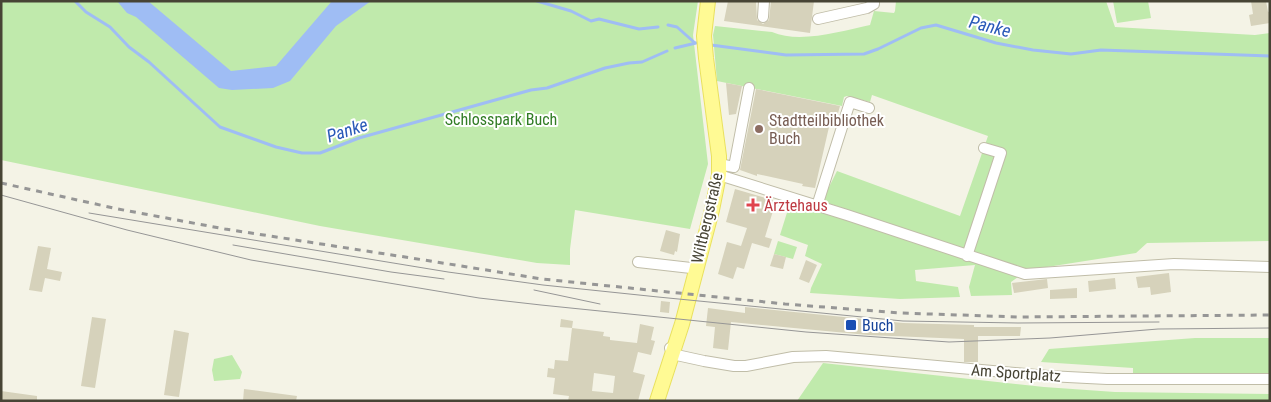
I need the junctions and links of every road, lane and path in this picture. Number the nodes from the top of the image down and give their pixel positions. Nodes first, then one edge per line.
1 (708, 1) edge
2 (764, 1) edge
3 (874, 1) edge
4 (762, 17) dead end
5 (818, 19) dead end
6 (749, 88) dead end
7 (869, 108) dead end
8 (984, 148) dead end
9 (719, 170) junction
10 (817, 206) junction
11 (712, 210) junction
12 (967, 256) junction
13 (638, 262) dead end
14 (1270, 267) edge
15 (691, 268) junction
16 (672, 354) junction
17 (1270, 378) edge
18 (657, 401) edge

1 - 9 main road, Wiltbergstraße
2 - 4 street
3 - 5 street
6 - 9 street
7 - 10 street
8 - 12 street
9 - 10 street
9 - 11 main road, Wiltbergstraße
10 - 12 street
11 - 15 street
11 - 16 main road, Wiltbergstraße
12 - 14 street
13 - 15 street
15 - 16 street
16 - 17 street, Am Sportplatz
16 - 18 main road, Wiltbergstraße

